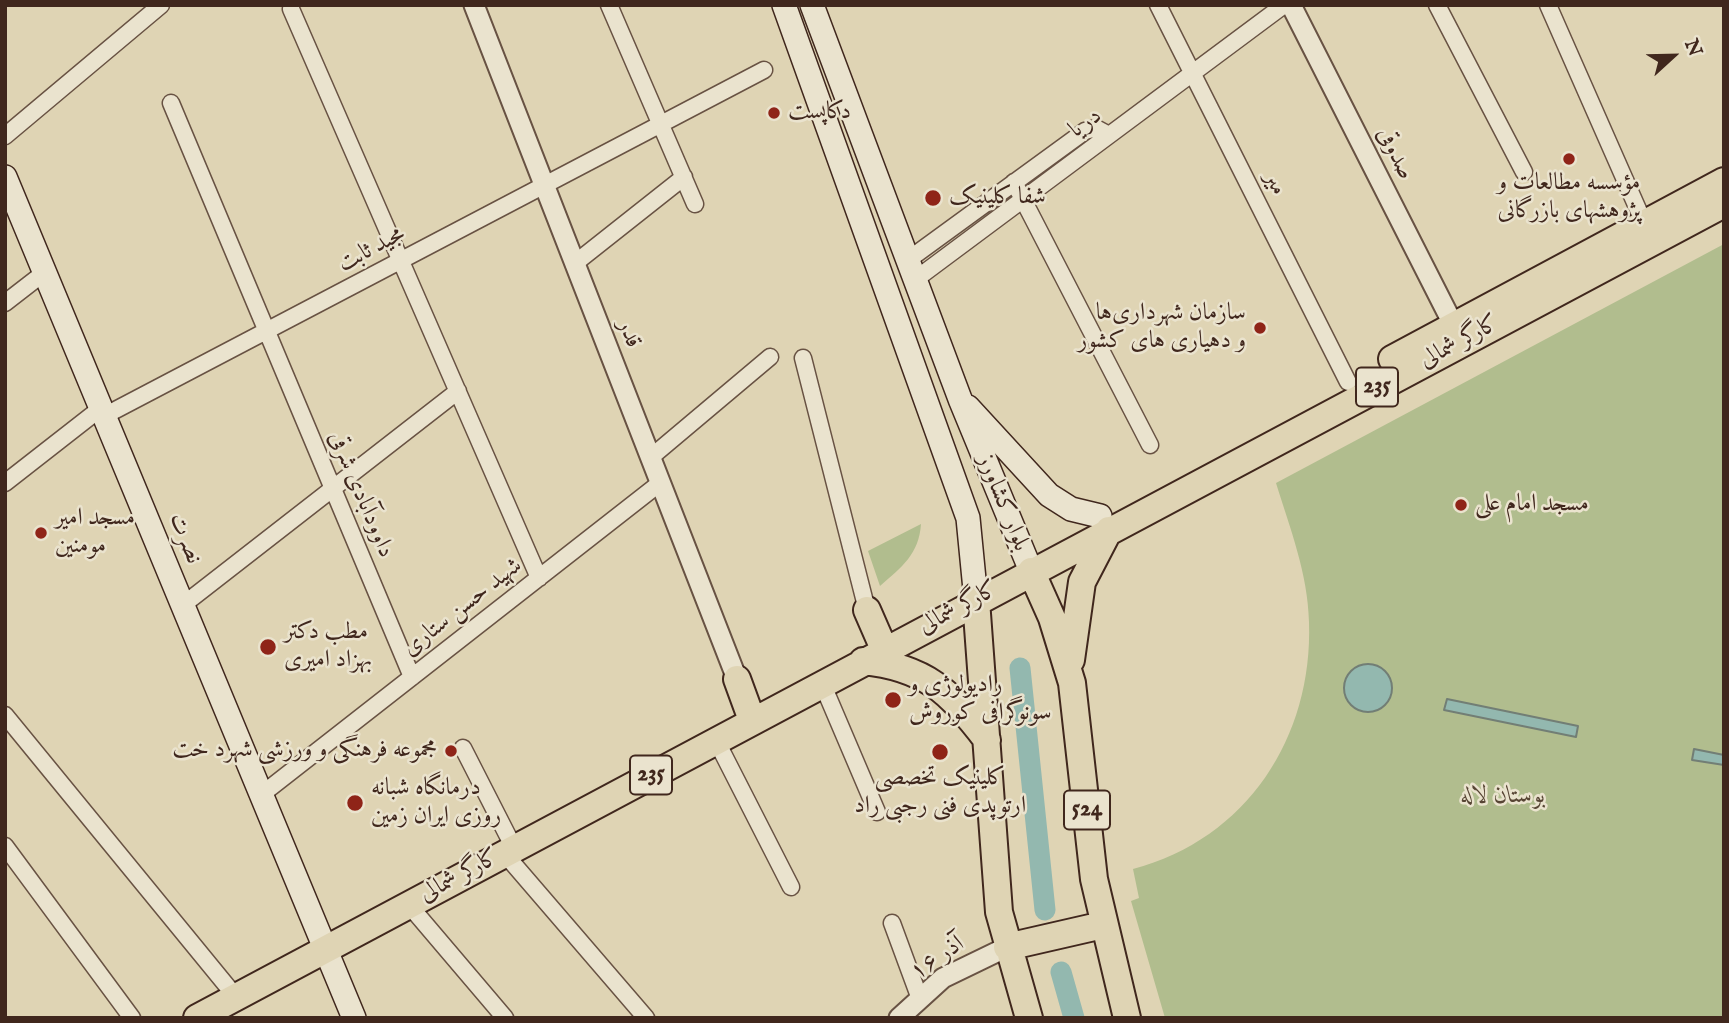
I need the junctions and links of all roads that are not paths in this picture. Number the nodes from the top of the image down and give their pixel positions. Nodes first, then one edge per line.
1 (474, 5) edge
2 (609, 5) edge
3 (783, 5) edge
4 (812, 5) edge
5 (1158, 5) edge
6 (1284, 5) edge
7 (1291, 5) edge
8 (1437, 5) edge
9 (1548, 5) edge
10 (159, 6) edge
11 (291, 9) dead end
12 (764, 70) dead end
13 (1192, 73) junction
14 (171, 103) dead end
15 (661, 124) junction
16 (1109, 135) junction
17 (5, 136) edge
18 (1524, 172) dead end
19 (5, 177) edge
20 (684, 177) junction
21 (1724, 181) edge
22 (1014, 182) junction
23 (544, 185) junction
24 (1023, 198) junction
25 (695, 204) dead end
26 (1724, 204) edge
27 (11, 210) edge
28 (1648, 233) junction
29 (401, 260) junction
30 (575, 264) junction
31 (912, 269) junction
32 (44, 272) junction
33 (5, 303) edge
34 (267, 331) junction
35 (1458, 334) junction
36 (770, 357) dead end
37 (803, 358) dead end
38 (1352, 390) junction
39 (458, 391) junction
40 (960, 399) junction
41 (103, 412) junction
42 (1150, 446) dead end
43 (650, 458) junction
44 (660, 483) junction
45 (5, 484) edge
46 (333, 488) junction
47 (1104, 523) junction
48 (1028, 564) junction
49 (539, 578) junction
50 (976, 600) junction
51 (183, 605) junction
52 (867, 610) joint
53 (874, 655) junction
54 (1069, 672) junction
55 (412, 677) junction
56 (737, 680) joint
57 (822, 683) junction
58 (5, 715) edge
59 (752, 720) junction
60 (716, 740) junction
61 (987, 740) junction
62 (463, 748) dead end
63 (261, 795) junction
64 (877, 812) dead end
65 (5, 846) edge
66 (509, 851) junction
67 (791, 887) dead end
68 (409, 905) junction
69 (892, 923) dead end
70 (1103, 925) junction
71 (1007, 947) junction
72 (325, 950) junction
73 (920, 999) junction
74 (231, 1006) edge
75 (132, 1018) edge
76 (197, 1018) edge
77 (354, 1018) edge
78 (505, 1018) edge
79 (646, 1018) edge
80 (899, 1018) edge
81 (1029, 1018) edge
82 (1127, 1018) edge

1 - 23 street, قدر
2 - 15 street
3 - 50 main road, بلوار کشاورز
4 - 31 main road, بلوار کشاورز / 524
5 - 13 street, میر
6 - 13 street, دریا
7 - 35 street, صدوقی
8 - 18 street
9 - 28 street
10 - 17 street
11 - 29 street
12 - 15 street, مجید ثابت
13 - 16 street, دریا
13 - 38 street, میر
14 - 34 street, داوودآبادی شرقی
15 - 20 street
15 - 23 street, مجید ثابت
16 - 22 street
16 - 24 street, دریا
19 - 27 main road, نصرت
20 - 25 street
20 - 30 street
21 - 28 main road
22 - 24 street
22 - 31 street
23 - 29 street, مجید ثابت
23 - 30 street, قدر
24 - 31 street, دریا
24 - 42 street
26 - 28 main road
27 - 32 main road, نصرت
28 - 35 main road, کارگر شمالی
29 - 34 street, مجید ثابت
29 - 39 street
30 - 43 street, قدر
31 - 40 main road, بلوار کشاورز / 524
32 - 33 street
32 - 41 main road, نصرت
34 - 41 street, مجید ثابت
34 - 46 street, داوودآبادی شرقی
35 - 38 main road, کارگر شمالی
36 - 43 street
37 - 52 street
38 - 47 main road, کارگر شمالی / 235
39 - 46 street
39 - 49 street
40 - 47 main road
40 - 48 main road, بلوار کشاورز / 524
41 - 45 street, مجید ثابت
41 - 51 main road, نصرت
43 - 44 street, قدر
44 - 49 street, شهید حسن ستاری
44 - 56 street, قدر
46 - 51 street
46 - 55 street, داوودآبادی شرقی
47 - 48 main road, کارگر شمالی / 235
47 - 54 main road
48 - 50 main road, کارگر شمالی / 235
48 - 54 main road, بلوار کشاورز / 524
49 - 55 street, شهید حسن ستاری
50 - 53 main road, کارگر شمالی / 235
50 - 61 main road, بلوار کشاورز
51 - 63 main road, نصرت
52 - 53 main road
53 - 57 main road, کارگر شمالی / 235
53 - 61 main road
54 - 70 main road, بلوار کشاورز / 524
55 - 63 street, شهید حسن ستاری
56 - 59 main road
57 - 59 main road, کارگر شمالی / 235
57 - 64 street
58 - 74 street
59 - 60 main road, کارگر شمالی / 235
60 - 66 main road, کارگر شمالی / 235
60 - 67 street
61 - 71 main road, بلوار کشاورز
62 - 66 street
63 - 72 main road, نصرت
65 - 75 street
66 - 68 main road, کارگر شمالی / 235
66 - 79 street
68 - 72 main road, کارگر شمالی / 235
68 - 78 street
69 - 73 street
70 - 71 main road
70 - 82 main road, بلوار کشاورز / 524
71 - 73 street, ۱۶ آذر
71 - 81 main road, بلوار کشاورز
72 - 74 main road, کارگر شمالی / 235
72 - 77 main road
73 - 80 street, ۱۶ آذر
74 - 76 main road, کارگر شمالی / 235

